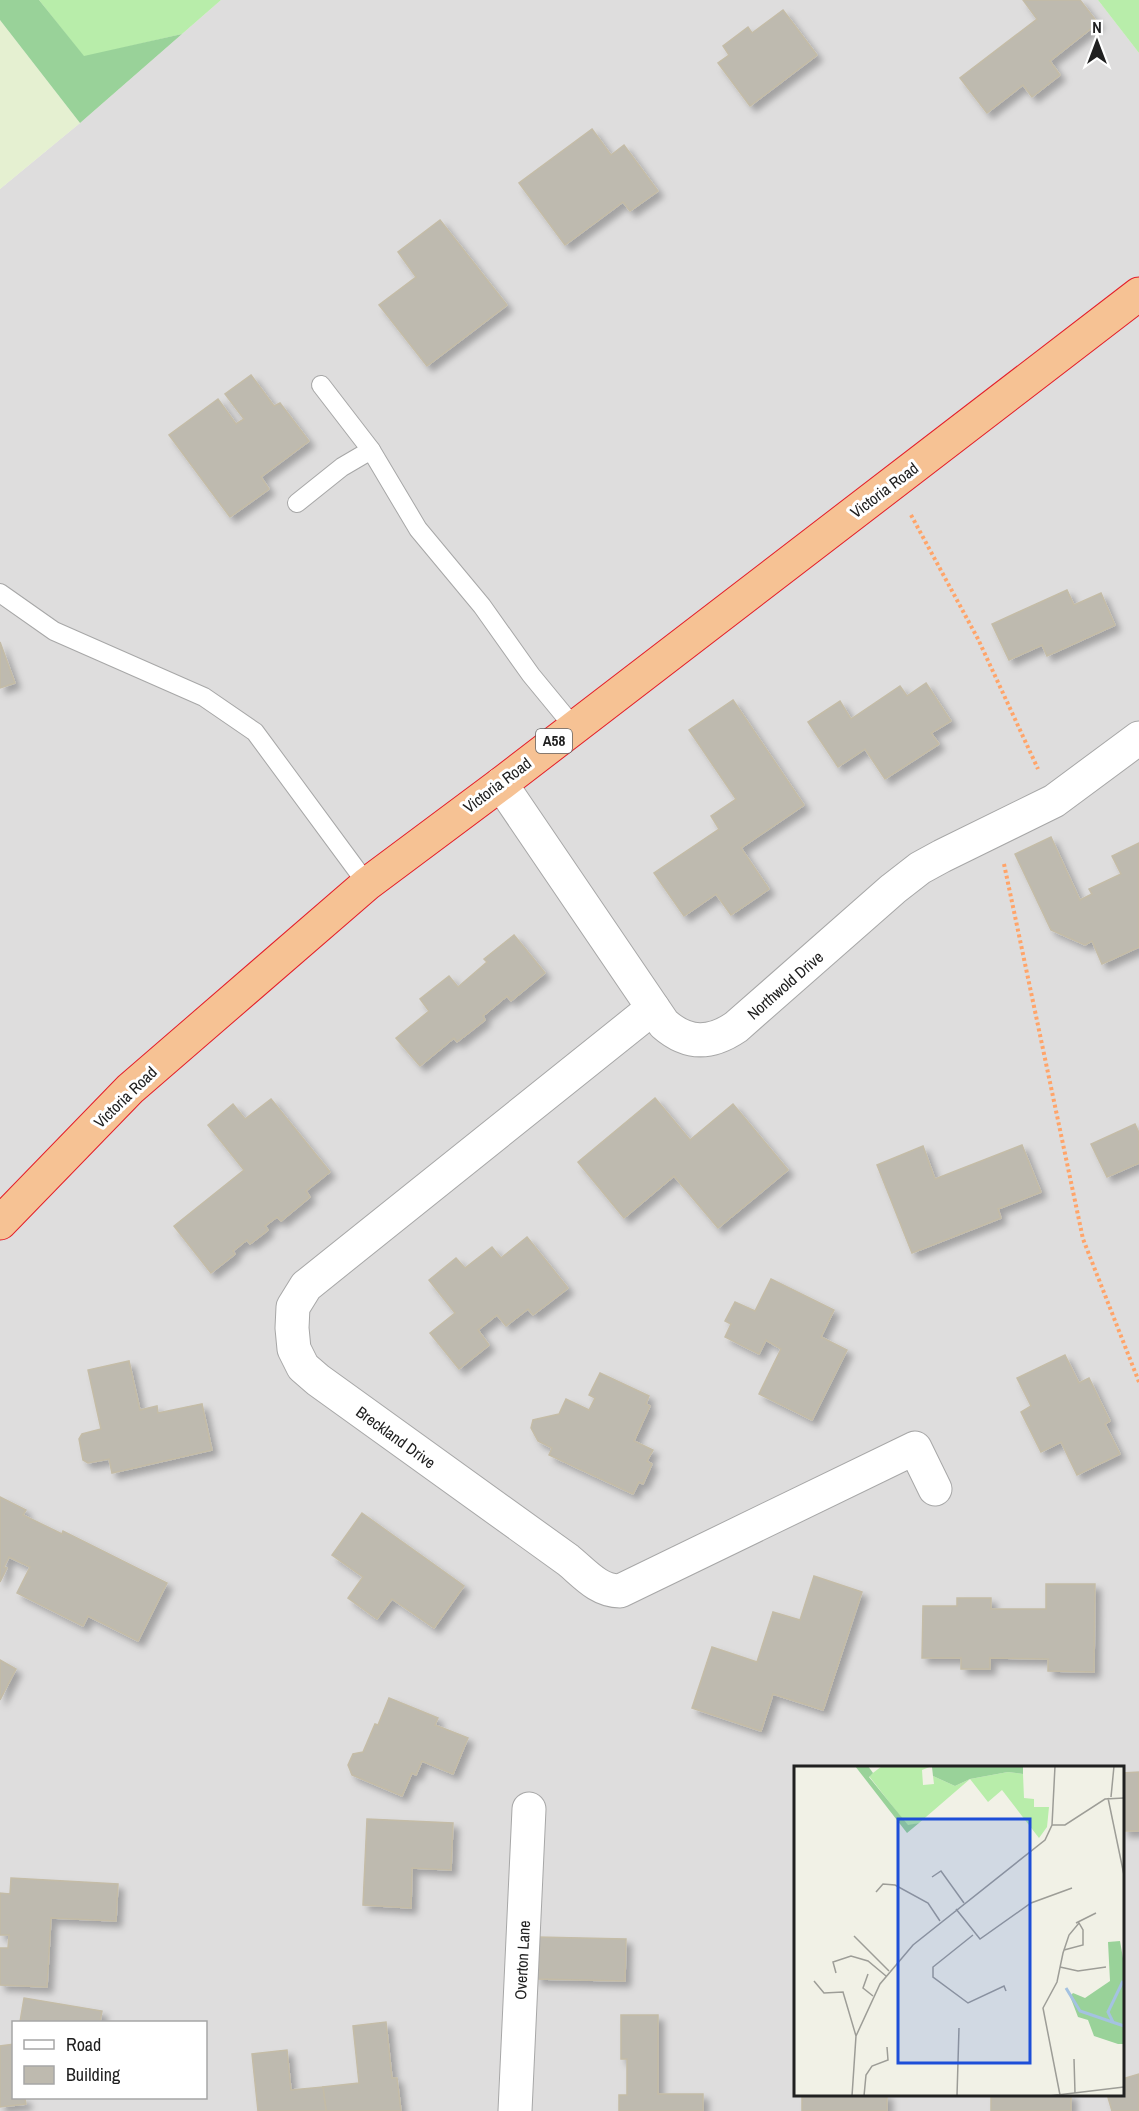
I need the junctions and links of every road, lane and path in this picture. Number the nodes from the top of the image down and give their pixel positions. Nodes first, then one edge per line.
1 (1139, 294) edge
2 (321, 386) dead end
3 (371, 450) junction
4 (894, 483) junction
5 (297, 503) dead end
6 (0, 592) edge
7 (573, 726) junction
8 (1139, 738) edge
9 (501, 784) junction
10 (1054, 801) junction
11 (996, 828) junction
12 (366, 884) junction
13 (653, 1008) junction
14 (0, 1223) edge
15 (1139, 1382) edge
16 (936, 1489) dead end
17 (529, 1809) dead end
18 (515, 2111) edge

1 - 4 highway, Victoria Road / A58
2 - 3 lane
3 - 5 lane
3 - 7 lane
4 - 7 highway, Victoria Road / A58
4 - 10 path
6 - 12 lane
7 - 9 highway, Victoria Road / A58
8 - 10 street, Northwold Drive
9 - 12 highway, Victoria Road / A58
9 - 13 street, Northwold Drive
10 - 11 street, Northwold Drive
11 - 13 street, Northwold Drive
11 - 15 path
12 - 14 highway, Victoria Road / A58
13 - 16 street, Breckland Drive
17 - 18 street, Overton Lane

